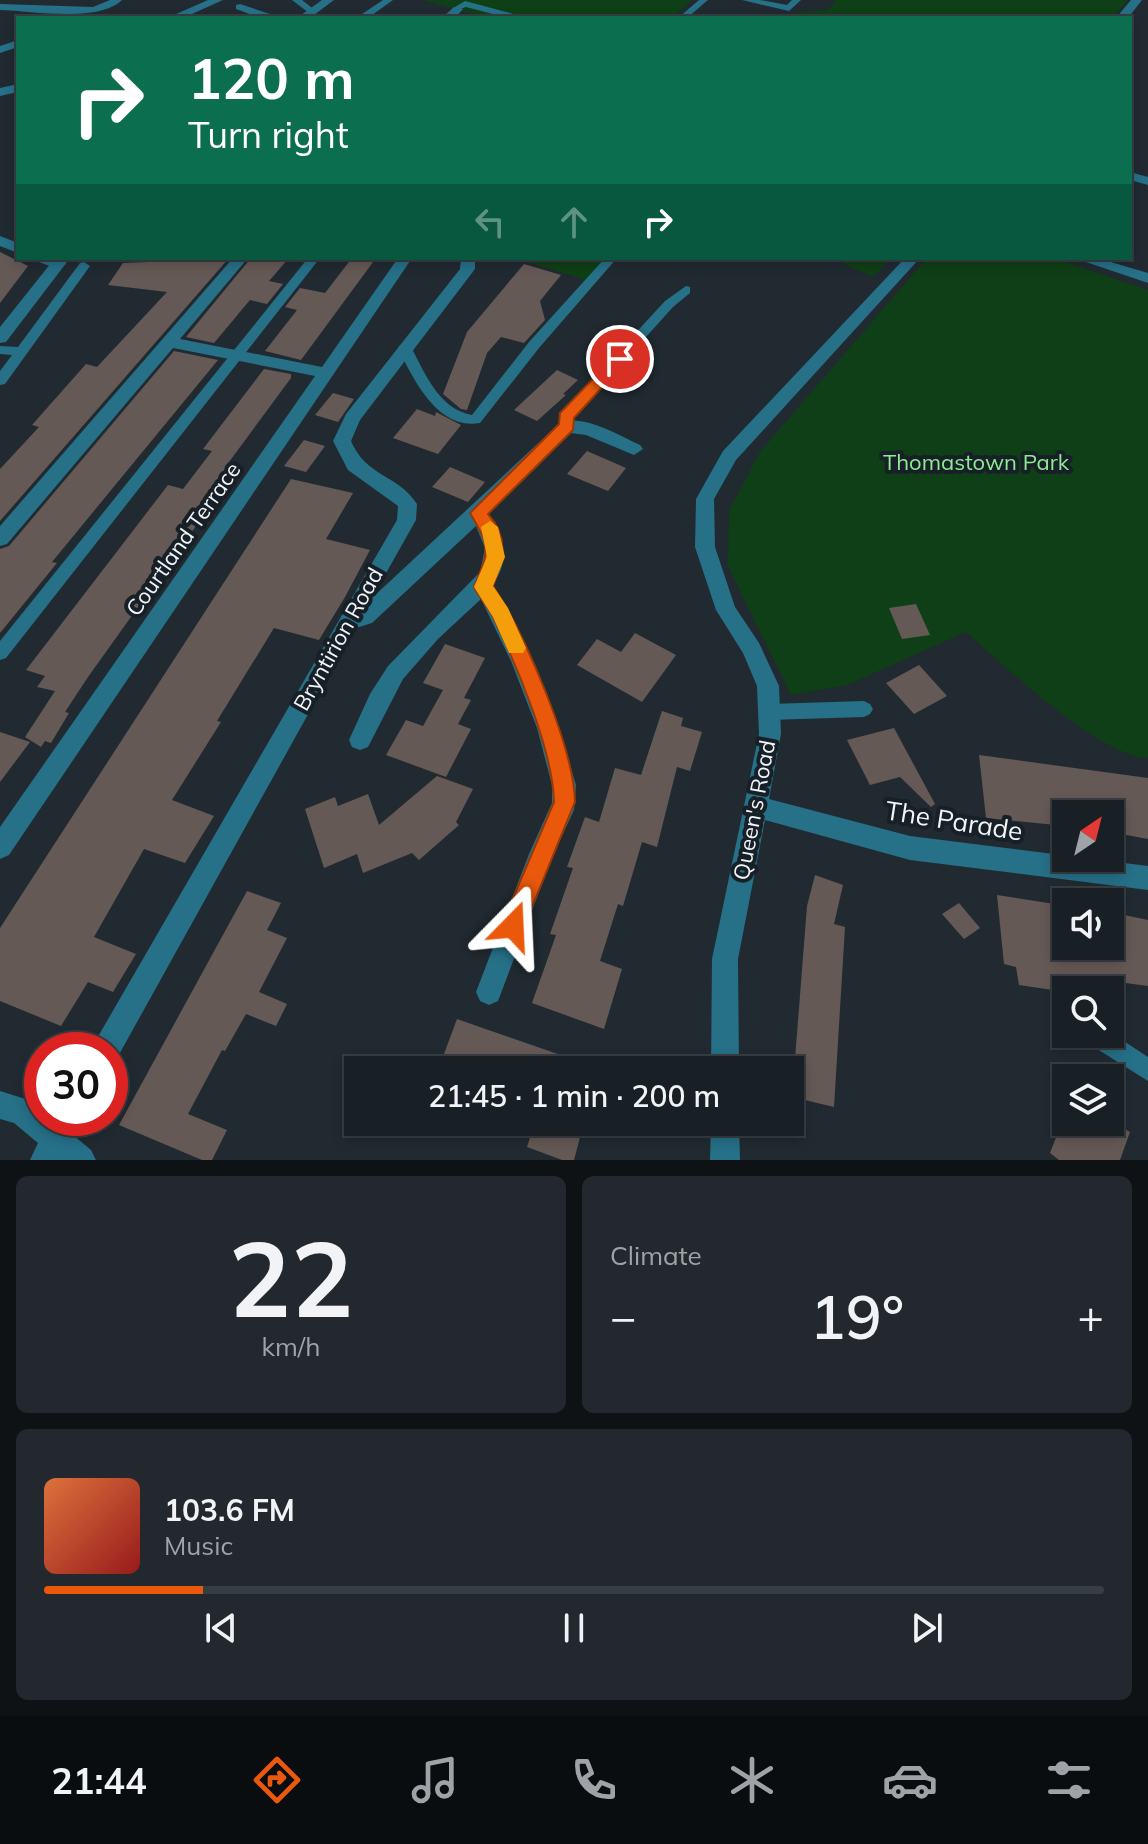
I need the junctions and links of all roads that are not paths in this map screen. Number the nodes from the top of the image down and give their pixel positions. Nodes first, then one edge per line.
1 (117, 0) edge
2 (218, 0) edge
3 (296, 0) edge
4 (329, 0) edge
5 (389, 0) edge
6 (704, 0) edge
7 (746, 0) edge
8 (797, 0) edge
9 (1137, 0) edge
10 (0, 7) edge
11 (240, 7) dead end
12 (458, 9) joint
13 (72, 14) edge
14 (307, 14) edge
15 (178, 16) edge
16 (266, 16) edge
17 (365, 16) edge
18 (450, 16) edge
19 (510, 16) edge
20 (684, 16) edge
21 (1124, 16) edge
22 (239, 260) edge
23 (312, 260) edge
24 (404, 260) edge
25 (468, 260) edge
26 (609, 260) edge
27 (911, 260) edge
28 (1088, 260) edge
29 (61, 261) edge
30 (84, 266) dead end
31 (1148, 278) edge
32 (686, 290) dead end
33 (0, 338) edge
34 (169, 342) junction
35 (405, 348) junction
36 (0, 350) edge
37 (21, 352) junction
38 (236, 356) junction
39 (326, 373) junction
40 (0, 381) edge
41 (567, 426) junction
42 (634, 449) dead end
43 (478, 513) junction
44 (0, 539) edge
45 (484, 587) junction
46 (349, 621) junction
47 (0, 653) edge
48 (864, 709) dead end
49 (769, 712) junction
50 (360, 740) dead end
51 (754, 806) junction
52 (0, 847) edge
53 (1148, 878) edge
54 (489, 992) dead end
55 (116, 1032) edge
56 (1115, 1048) edge
57 (725, 1056) edge
58 (1148, 1070) edge
59 (0, 1105) edge
60 (725, 1136) edge
61 (55, 1138) edge
62 (81, 1160) edge
63 (725, 1160) edge

1 - 13 street
2 - 15 street
3 - 14 lane
4 - 14 street
5 - 17 lane
6 - 20 lane
7 - 8 lane
9 - 21 street
10 - 13 street
11 - 16 street
12 - 18 street
12 - 19 lane
22 - 34 street
23 - 38 lane
24 - 39 street, Courtland Terrace
25 - 35 street, Bryntirion Road
26 - 35 lane
27 - 49 street, Queen's Road
28 - 31 street
29 - 33 street
30 - 37 lane
32 - 41 lane
34 - 38 street
34 - 44 street
35 - 46 street, Bryntirion Road
36 - 37 lane
37 - 40 lane
38 - 39 street
38 - 47 lane
39 - 52 street, Courtland Terrace
41 - 42 street
41 - 43 street
43 - 45 street
43 - 46 street
45 - 50 street
45 - 54 street
46 - 55 street, Bryntirion Road
48 - 49 lane
49 - 51 street, Queen's Road
51 - 53 street, The Parade
51 - 57 street, Queen's Road
56 - 58 lane
59 - 61 street
60 - 63 street
61 - 62 street

